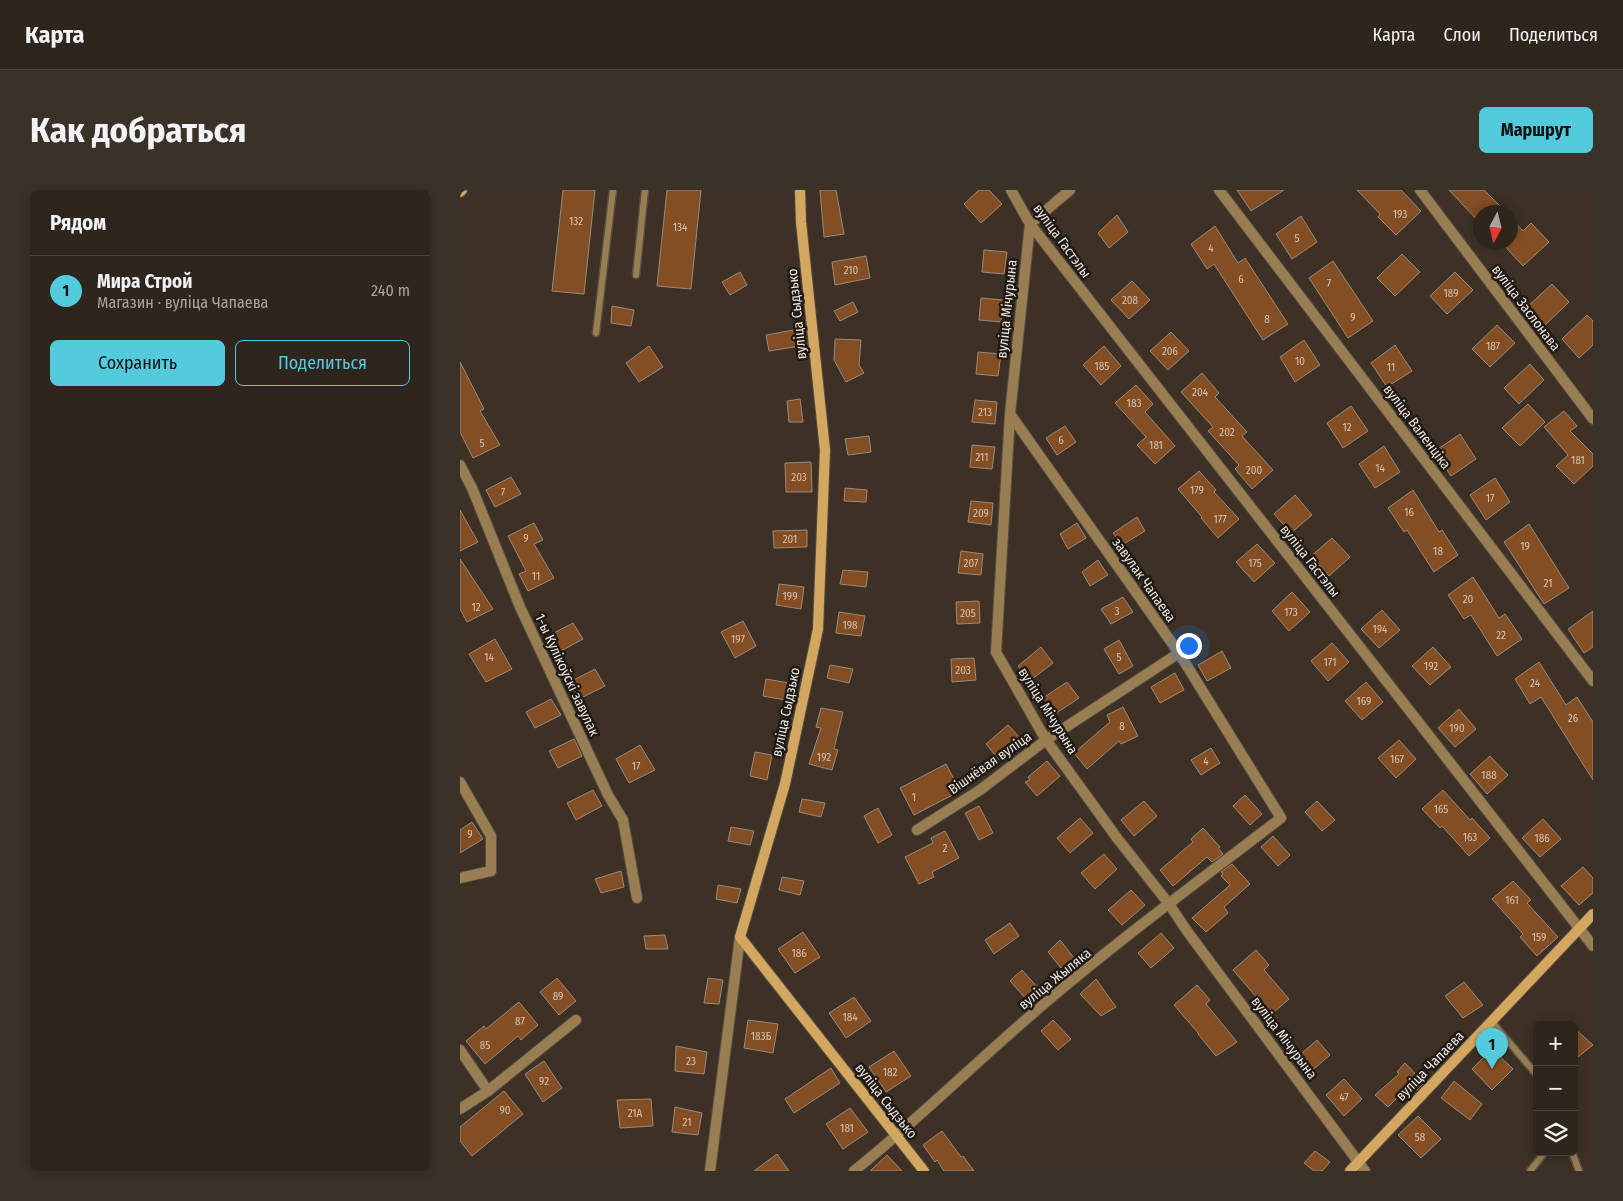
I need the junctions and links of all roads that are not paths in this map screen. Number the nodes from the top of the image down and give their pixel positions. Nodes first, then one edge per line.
1 (613, 190) edge
2 (645, 190) edge
3 (800, 190) edge
4 (1011, 190) edge
5 (1070, 190) edge
6 (1219, 190) edge
7 (1420, 190) edge
8 (1030, 224) junction
9 (636, 276) dead end
10 (596, 333) dead end
11 (1010, 414) junction
12 (1593, 419) edge
13 (460, 465) edge
14 (1179, 653) junction
15 (1593, 681) edge
16 (1046, 740) junction
17 (460, 782) edge
18 (1282, 818) joint
19 (917, 830) dead end
20 (460, 878) edge
21 (637, 898) dead end
22 (1169, 904) junction
23 (1593, 914) edge
24 (1579, 929) junction
25 (740, 937) junction
26 (1593, 946) edge
27 (576, 1020) dead end
28 (1491, 1022) junction
29 (460, 1050) edge
30 (1533, 1070) edge
31 (488, 1091) junction
32 (460, 1109) edge
33 (897, 1136) junction
34 (1542, 1156) edge
35 (1573, 1156) edge
36 (1359, 1161) junction
37 (710, 1171) edge
38 (854, 1171) edge
39 (924, 1171) edge
40 (1350, 1171) edge
41 (1365, 1171) edge
42 (1530, 1171) edge
43 (1579, 1171) edge

1 - 10 lane
2 - 9 lane
3 - 25 street, вуліца Сыдзько
4 - 8 street, вуліца Гастэлы
5 - 8 street
6 - 15 street, вуліца Валенціка
7 - 12 street, вуліца Заслонава
8 - 11 street, вуліца Мічурына
8 - 24 street, вуліца Гастэлы
11 - 14 street, завулак Чапаева
11 - 16 street, вуліца Мічурына
13 - 21 street, 1-ы Кулікоўскі завулак
14 - 16 street, Вішнёвая вуліца
14 - 18 street, завулак Чапаева
16 - 19 street, Вішнёвая вуліца
16 - 22 street, вуліца Мічурына
17 - 20 street
18 - 22 street, вуліца Жыляка
22 - 33 street, вуліца Жыляка
22 - 36 street, вуліца Мічурына
23 - 24 street, вуліца Чапаева
24 - 26 street, вуліца Гастэлы
24 - 28 street, вуліца Чапаева
25 - 33 street, вуліца Сыдзько
25 - 37 street
27 - 31 street
28 - 30 lane
28 - 36 street, вуліца Чапаева
29 - 31 street
31 - 32 street
33 - 38 street, вуліца Жыляка
33 - 39 street, вуліца Сыдзько
34 - 42 lane
35 - 43 lane
36 - 40 street, вуліца Чапаева
36 - 41 street, вуліца Мічурына

